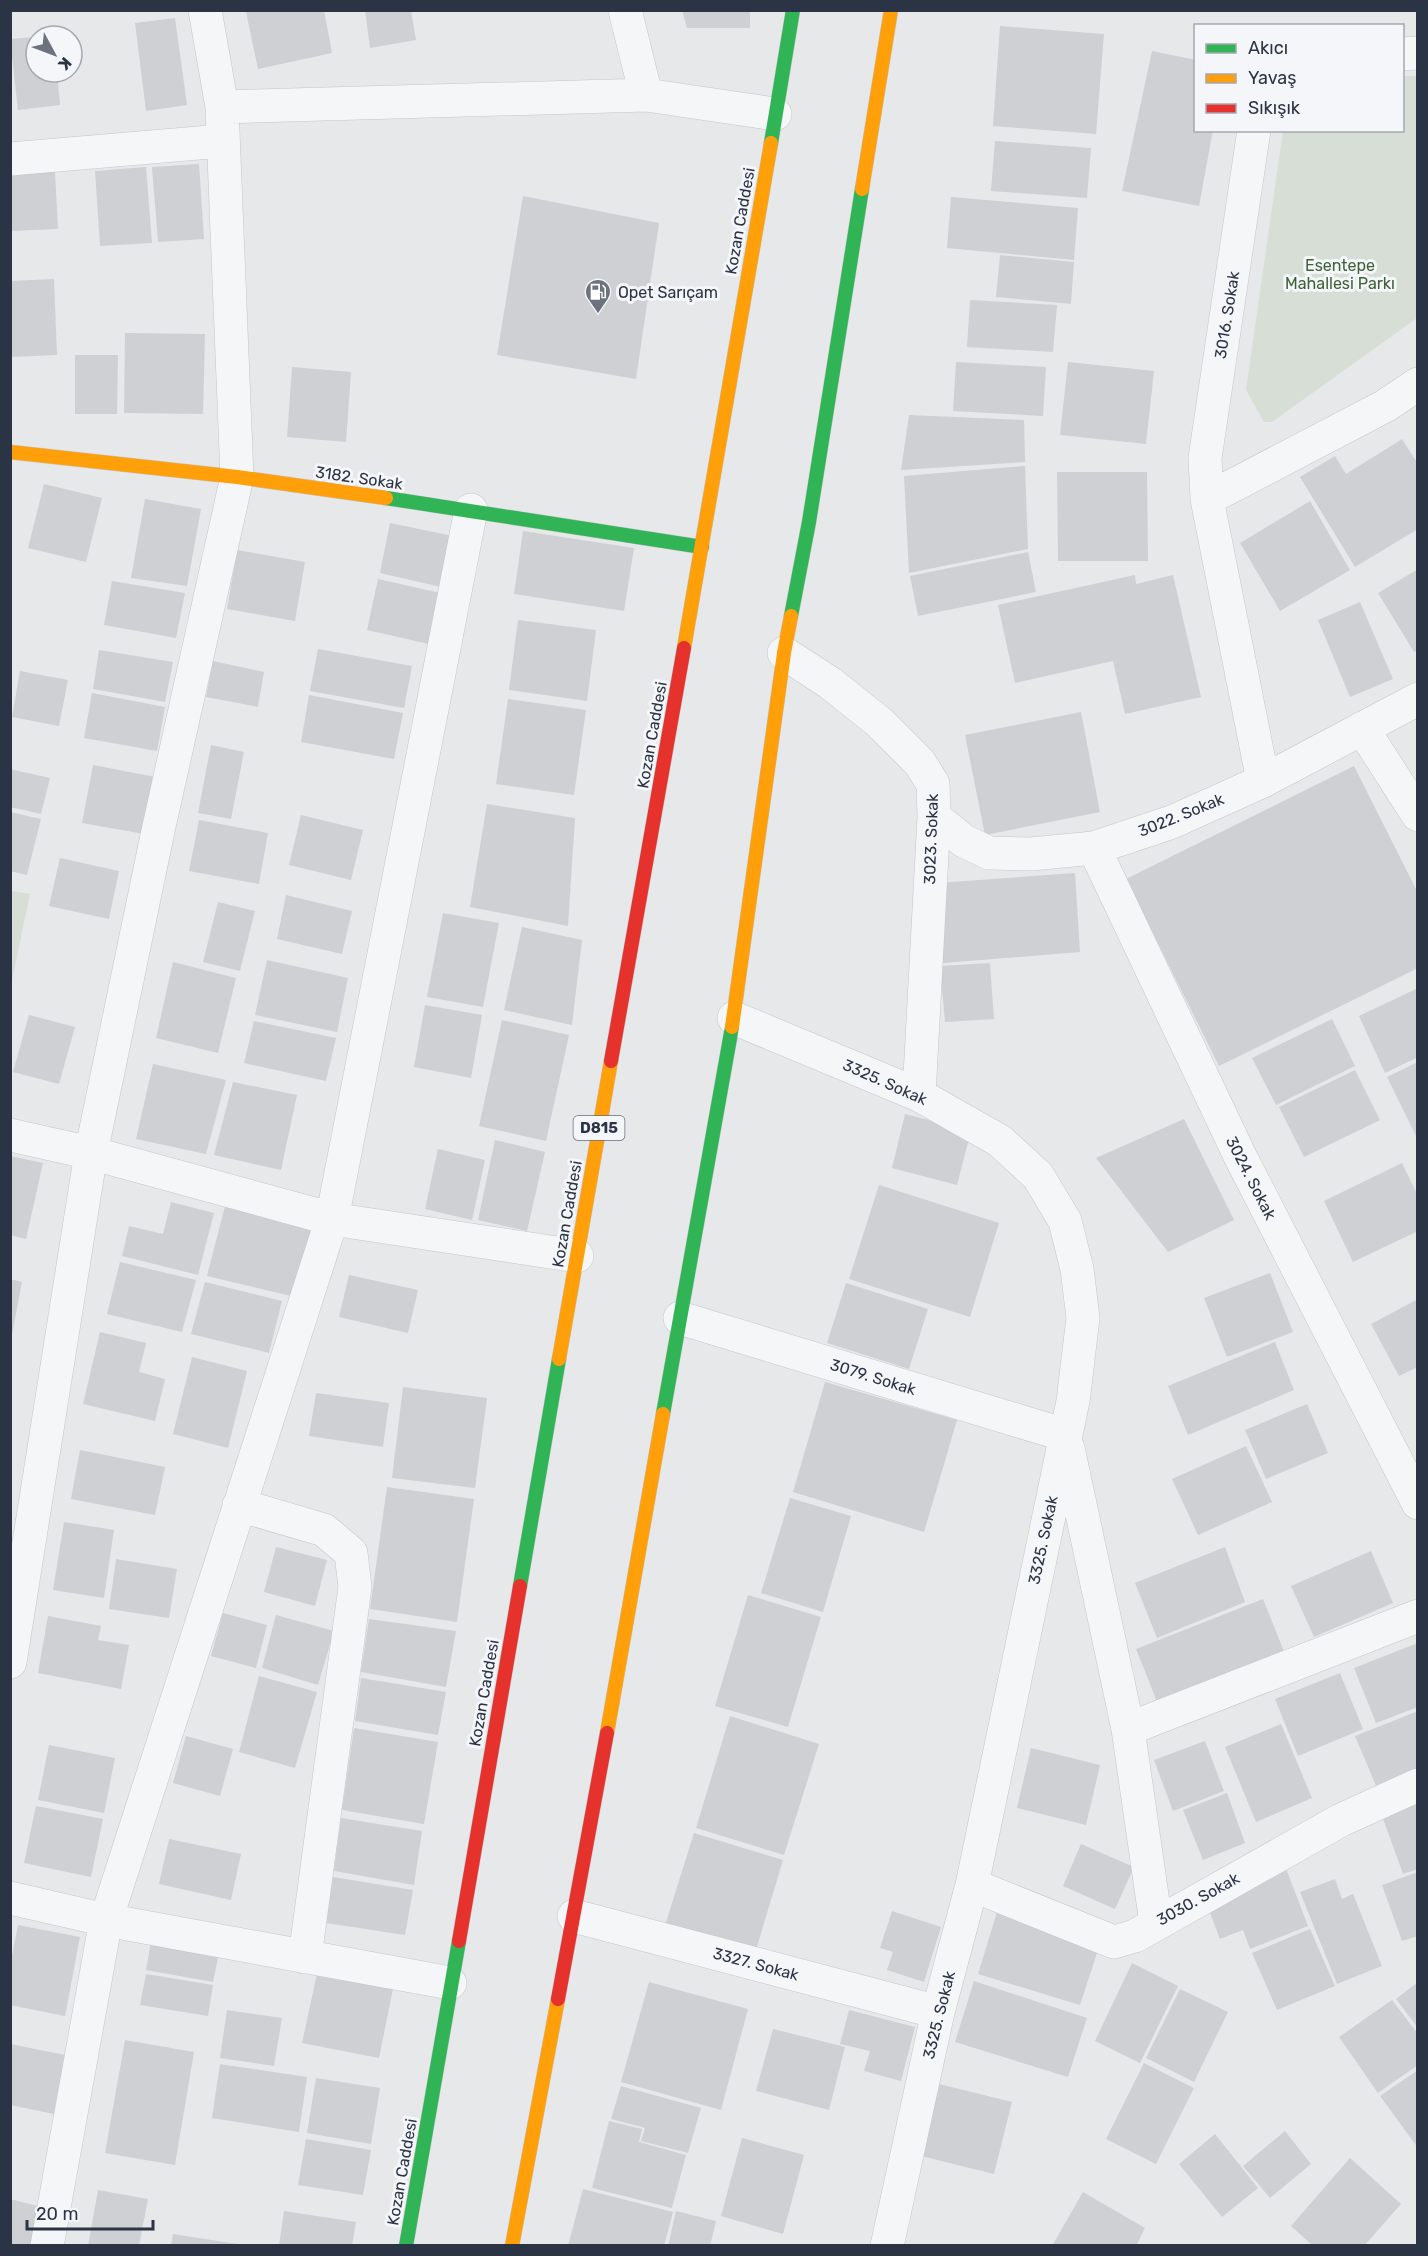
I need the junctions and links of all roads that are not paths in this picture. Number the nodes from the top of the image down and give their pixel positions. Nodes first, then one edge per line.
1 (205, 10) edge
2 (625, 10) edge
3 (793, 10) edge
4 (891, 10) edge
5 (646, 95) junction
6 (222, 107) junction
7 (775, 114) junction
8 (1254, 132) edge
9 (222, 141) junction
10 (10, 159) edge
11 (1418, 384) edge
12 (10, 452) edge
13 (237, 477) junction
14 (1207, 499) junction
15 (471, 510) junction
16 (702, 547) junction
17 (784, 653) junction
18 (1418, 699) edge
19 (1362, 728) junction
20 (1263, 781) junction
21 (1418, 815) edge
22 (934, 817) junction
23 (1094, 848) junction
24 (734, 1018) junction
25 (919, 1095) junction
26 (10, 1135) edge
27 (92, 1153) junction
28 (332, 1219) junction
29 (577, 1256) junction
30 (680, 1318) junction
31 (1065, 1435) junction
32 (1418, 1503) edge
33 (238, 1505) junction
34 (1418, 1616) edge
35 (10, 1662) edge
36 (1128, 1729) junction
37 (1418, 1785) edge
38 (972, 1886) junction
39 (10, 1898) edge
40 (574, 1916) junction
41 (106, 1920) junction
42 (1156, 1923) junction
43 (305, 1956) junction
44 (450, 1983) junction
45 (938, 2012) junction
46 (47, 2246) edge
47 (406, 2246) edge
48 (512, 2246) edge
49 (887, 2246) edge

1 - 6 street
2 - 5 street
3 - 7 main road, Kozan Caddesi / D815
4 - 17 main road
5 - 6 street
5 - 7 street
6 - 9 street
7 - 16 main road, Kozan Caddesi / D815
8 - 14 street, 3016. Sokak
9 - 10 street
9 - 13 street
11 - 14 street
12 - 13 main road, 3182. Sokak
13 - 15 main road, 3182. Sokak
13 - 27 street
14 - 20 street, 3016. Sokak
15 - 16 main road, 3182. Sokak
15 - 28 street
16 - 29 main road, Kozan Caddesi / D815
17 - 22 street, 3023. Sokak
17 - 24 main road
18 - 19 street, 3022. Sokak
19 - 20 street, 3022. Sokak
19 - 21 street
20 - 23 street, 3022. Sokak
22 - 23 street, 3022. Sokak
22 - 25 street, 3023. Sokak
23 - 32 street, 3024. Sokak
24 - 25 street, 3325. Sokak
24 - 30 main road
25 - 31 street, 3325. Sokak
26 - 27 street
27 - 28 street
27 - 35 street
28 - 29 street
28 - 33 street
29 - 44 main road, Kozan Caddesi / D815
30 - 31 street, 3079. Sokak
30 - 40 main road
31 - 36 street
31 - 38 street, 3325. Sokak
33 - 41 street
33 - 43 street
34 - 36 street
36 - 42 street
37 - 42 street, 3030. Sokak
38 - 42 street, 3030. Sokak
38 - 45 street, 3325. Sokak
39 - 41 street
40 - 45 street, 3327. Sokak
40 - 48 main road
41 - 43 street
41 - 46 street
43 - 44 street
44 - 47 main road, Kozan Caddesi / D815
45 - 49 street, 3325. Sokak

